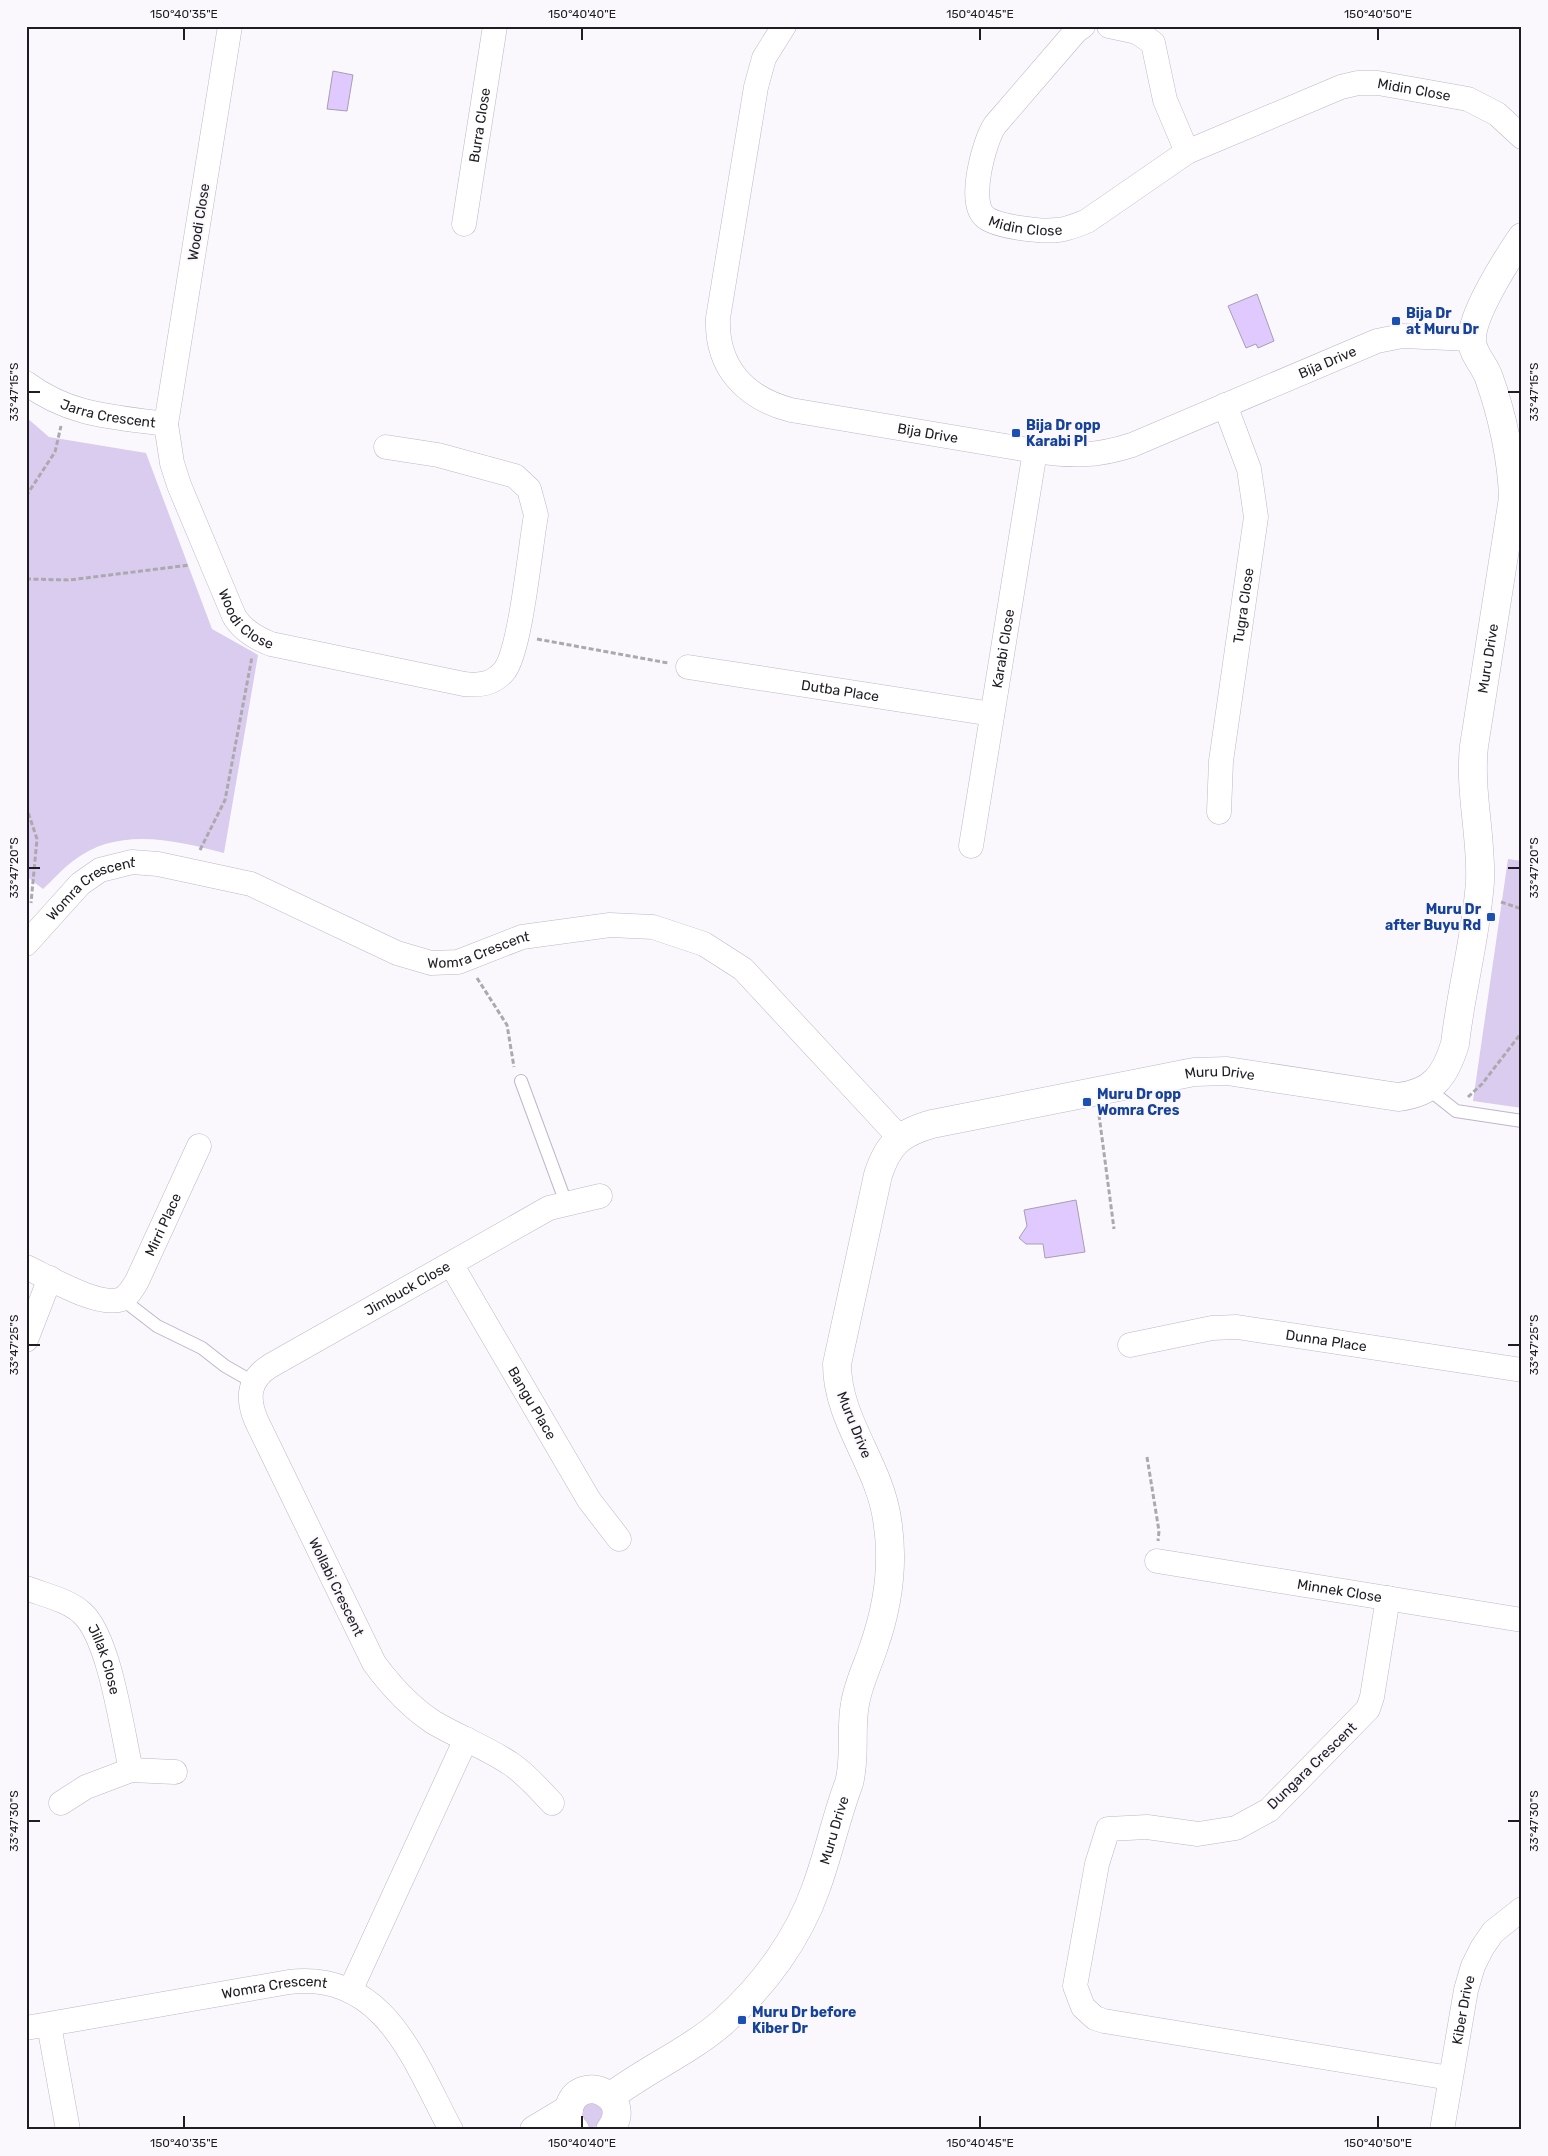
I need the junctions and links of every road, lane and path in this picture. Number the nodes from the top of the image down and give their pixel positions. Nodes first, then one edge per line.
1 (230, 26) edge
2 (495, 26) edge
3 (784, 26) edge
4 (1083, 26) edge
5 (1109, 26) edge
6 (1522, 137) edge
7 (1187, 152) junction
8 (464, 224) dead end
9 (1522, 237) edge
10 (1472, 339) junction
11 (26, 383) edge
12 (1225, 405) junction
13 (66, 406) junction
14 (166, 424) junction
15 (386, 447) dead end
16 (1034, 451) junction
17 (1517, 485) edge
18 (26, 496) edge
19 (210, 562) junction
20 (26, 579) edge
21 (517, 635) junction
22 (255, 637) junction
23 (688, 667) joint
24 (992, 714) junction
25 (26, 806) edge
26 (1219, 812) dead end
27 (971, 846) dead end
28 (193, 871) junction
29 (31, 924) edge
30 (472, 958) junction
31 (1522, 1032) edge
32 (521, 1081) joint
33 (1427, 1088) junction
34 (1098, 1110) dead end
35 (1456, 1111) junction
36 (1522, 1121) edge
37 (899, 1137) junction
38 (199, 1146) dead end
39 (600, 1196) dead end
40 (566, 1203) junction
41 (1114, 1229) dead end
42 (451, 1264) junction
43 (26, 1267) edge
44 (50, 1278) junction
45 (122, 1299) junction
46 (26, 1340) edge
47 (1130, 1345) dead end
48 (1522, 1370) edge
49 (253, 1382) junction
50 (1147, 1457) dead end
51 (619, 1540) dead end
52 (1157, 1561) joint
53 (26, 1588) edge
54 (1388, 1598) junction
55 (1522, 1620) edge
56 (466, 1739) junction
57 (131, 1770) junction
58 (175, 1772) dead end
59 (61, 1803) dead end
60 (552, 1803) dead end
61 (1522, 1909) edge
62 (350, 1991) junction
63 (50, 2025) junction
64 (26, 2028) edge
65 (1450, 2078) junction
66 (610, 2097) junction
67 (572, 2119) edge
68 (68, 2130) edge
69 (451, 2130) edge
70 (534, 2130) edge
71 (610, 2130) edge
72 (1442, 2130) edge

1 - 14 street, Woodi Close
2 - 8 street, Burra Close
3 - 16 street, Bija Drive
4 - 7 street, Midin Close
5 - 7 street
6 - 7 street, Midin Close
9 - 10 street
10 - 12 street, Bija Drive
10 - 17 street, Muru Drive
11 - 13 street, Jarra Crescent
12 - 16 street, Bija Drive
12 - 26 street, Tugra Close
13 - 14 street, Jarra Crescent
13 - 18 path
14 - 19 street, Woodi Close
15 - 21 street, Woodi Close
16 - 24 street, Karabi Close
17 - 33 street, Muru Drive
19 - 20 path
19 - 22 street, Woodi Close
21 - 22 street, Woodi Close
21 - 23 path
22 - 28 path
23 - 24 street, Dutba Place
24 - 27 street, Karabi Close
25 - 29 path
28 - 29 street, Womra Crescent
28 - 30 street, Womra Crescent
30 - 32 path
30 - 37 street, Womra Crescent
31 - 35 path
32 - 40 lane
33 - 35 lane
33 - 37 street, Muru Drive
34 - 41 path
35 - 36 lane
37 - 66 street, Muru Drive
38 - 45 street, Mirri Place
39 - 40 street, Jimbuck Close
40 - 42 street, Jimbuck Close
42 - 49 street, Jimbuck Close
42 - 51 street, Bangu Place
43 - 44 street
44 - 45 street
44 - 46 street
45 - 49 lane
47 - 48 street, Dunna Place
49 - 56 street, Wollabi Crescent
50 - 52 path
52 - 54 street, Minnek Close
53 - 57 street, Jillak Close
54 - 55 street, Minnek Close
54 - 65 street, Dungara Crescent
56 - 60 street, Wollabi Crescent
56 - 62 street
57 - 58 street
57 - 59 street
61 - 65 street, Kiber Drive
62 - 63 street, Womra Crescent
62 - 69 street, Womra Crescent
63 - 64 street, Womra Crescent
63 - 68 street
65 - 72 street, Kiber Drive
66 - 67 street
66 - 71 street
67 - 70 street

